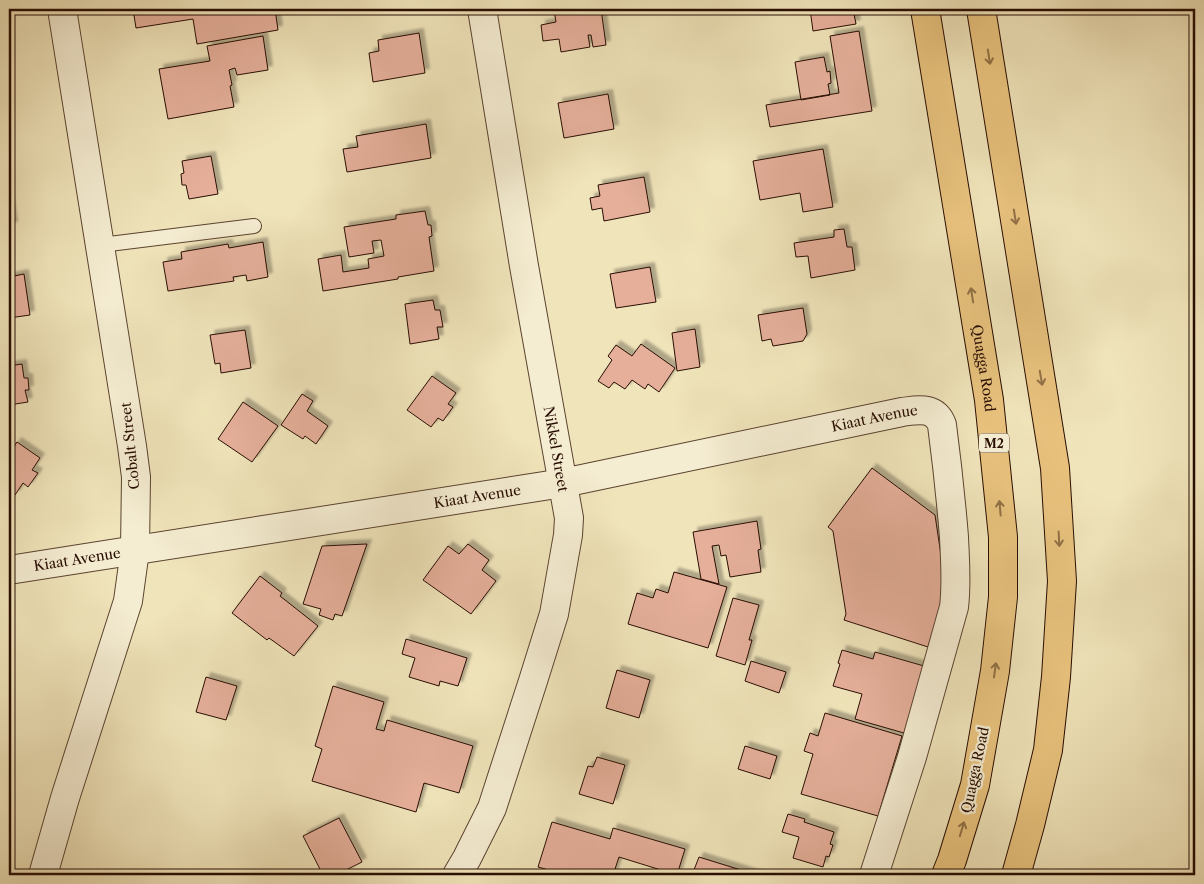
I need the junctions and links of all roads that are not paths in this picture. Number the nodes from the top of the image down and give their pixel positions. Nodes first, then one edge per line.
1 (62, 9) edge
2 (482, 9) edge
3 (925, 9) edge
4 (981, 9) edge
5 (254, 226) dead end
6 (101, 245) junction
7 (562, 483) junction
8 (135, 550) junction
9 (9, 570) edge
10 (43, 875) edge
11 (457, 875) edge
12 (874, 875) edge
13 (946, 875) edge
14 (1016, 875) edge

1 - 6 street, Cobalt Street
2 - 7 street, Nikkel Street
13 -> 3 main road, Quagga Road / M2
4 -> 14 main road
5 - 6 lane
6 - 8 street, Cobalt Street
7 - 8 street, Kiaat Avenue
7 - 11 street, Nikkel Street
7 - 12 street, Kiaat Avenue
8 - 9 street, Kiaat Avenue
8 - 10 street, Cobalt Street

